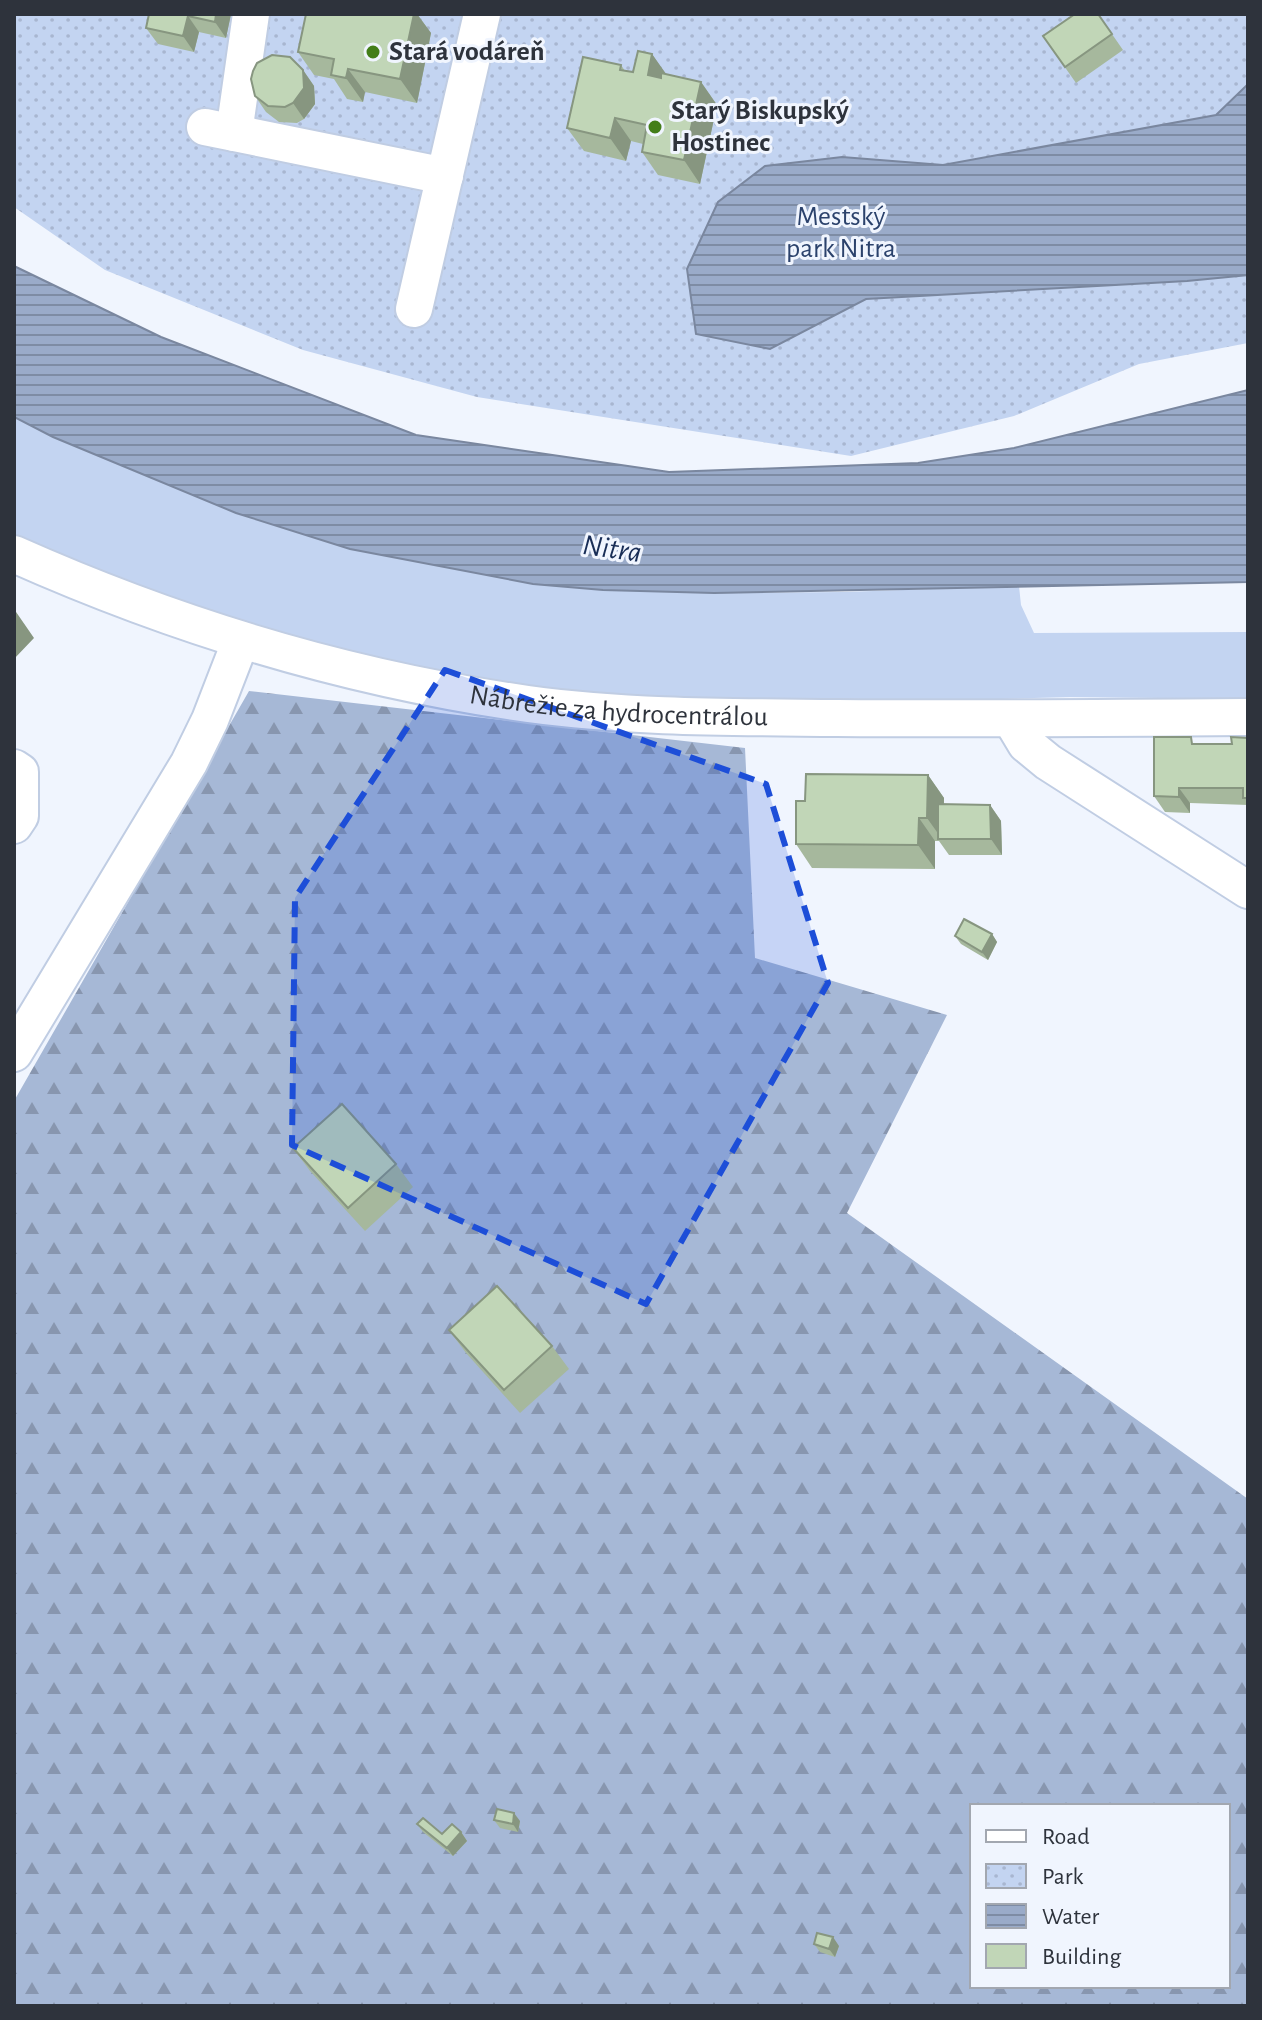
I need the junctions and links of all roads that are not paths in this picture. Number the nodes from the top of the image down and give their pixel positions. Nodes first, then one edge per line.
1 (251, 14) edge
2 (482, 14) edge
3 (445, 176) junction
4 (414, 309) dead end
5 (14, 554) edge
6 (241, 640) junction
7 (1248, 717) edge
8 (1011, 719) junction
9 (14, 768) edge
10 (14, 825) edge
11 (1248, 890) edge
12 (14, 1053) edge

1 - 3 street
2 - 3 street
3 - 4 street
5 - 6 street, Nábrežie za hydrocentrálou
6 - 8 street, Nábrežie za hydrocentrálou
6 - 12 street
7 - 8 street, Nábrežie za hydrocentrálou
8 - 11 street
9 - 10 street

